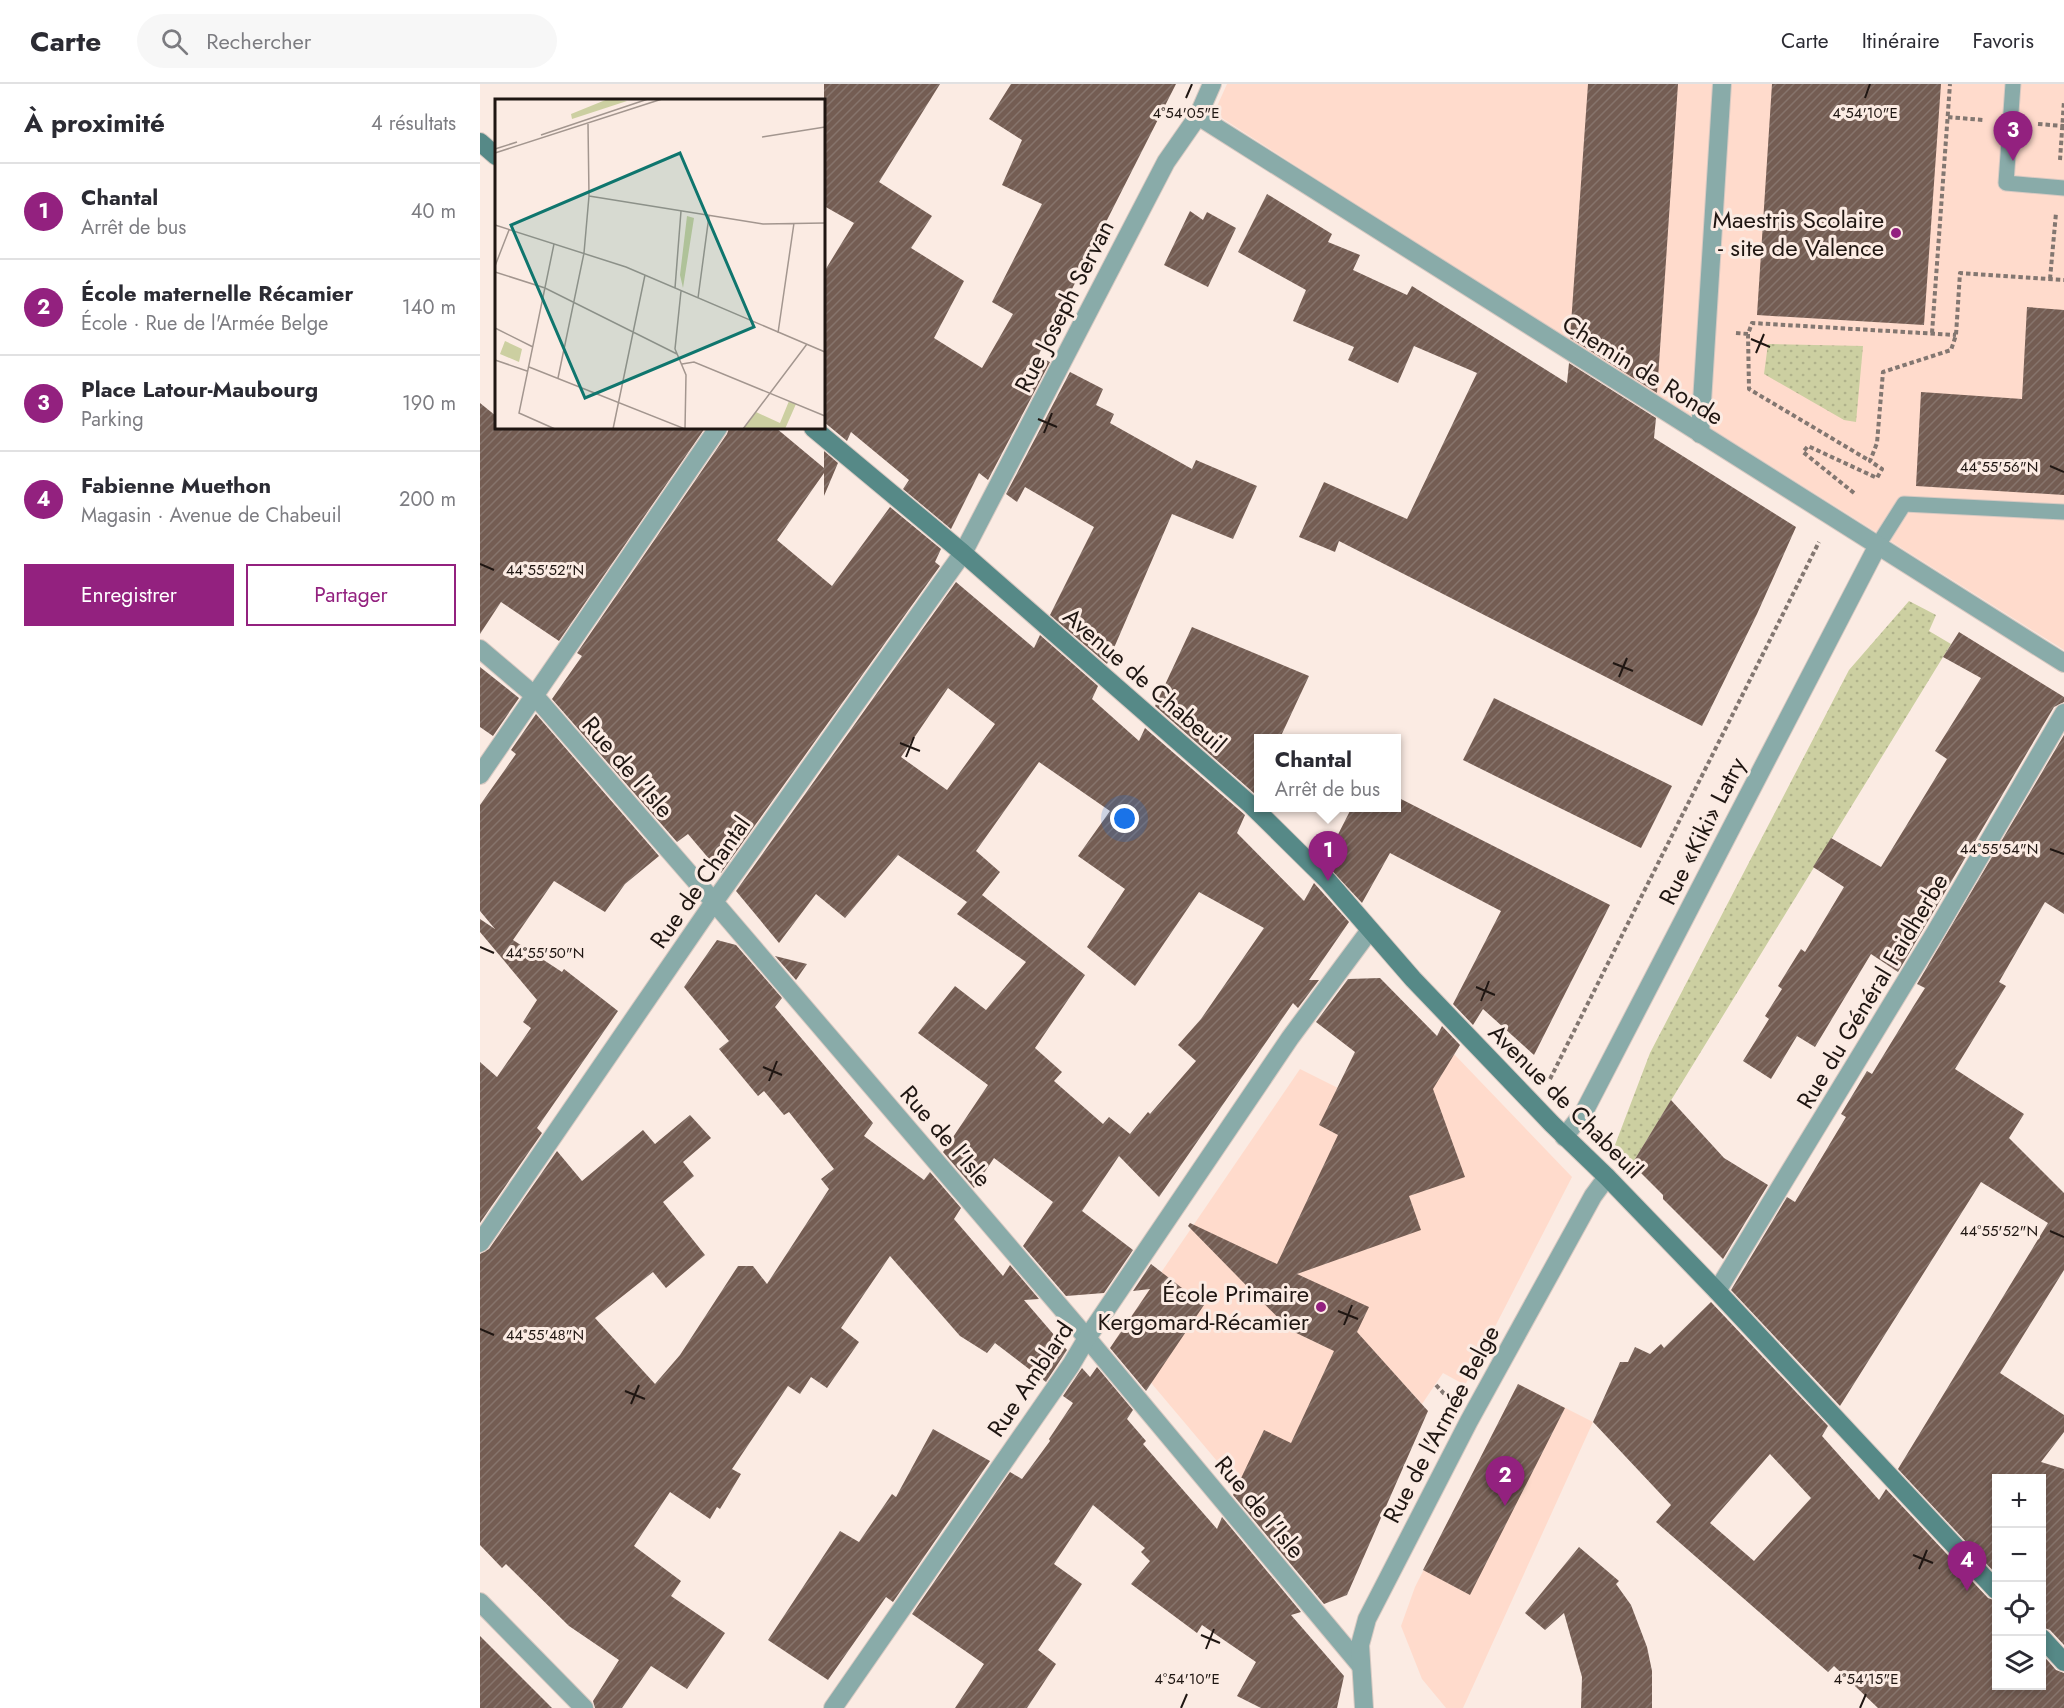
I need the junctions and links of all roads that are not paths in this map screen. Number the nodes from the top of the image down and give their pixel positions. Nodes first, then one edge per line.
1 (1212, 84) edge
2 (1722, 84) edge
3 (2013, 84) edge
4 (1198, 116) junction
5 (480, 142) edge
6 (495, 155) edge
7 (2064, 188) edge
8 (717, 429) edge
9 (814, 429) edge
10 (1700, 434) junction
11 (2064, 512) edge
12 (1878, 545) junction
13 (963, 553) junction
14 (480, 649) edge
15 (2064, 663) edge
16 (534, 695) junction
17 (2064, 713) edge
18 (480, 775) edge
19 (1254, 808) edge
20 (1258, 812) edge
21 (714, 902) junction
22 (1370, 930) junction
23 (1558, 1130) junction
24 (1607, 1177) junction
25 (480, 1243) edge
26 (1717, 1291) junction
27 (1087, 1338) junction
28 (1992, 1586) edge
29 (480, 1602) edge
30 (2046, 1642) edge
31 (2064, 1662) edge
32 (1361, 1666) junction
33 (584, 1708) edge
34 (833, 1708) edge
35 (1364, 1708) edge

1 - 4 street, Rue Joseph Servan
2 - 10 street
3 - 7 lane
4 - 10 street, Chemin de Ronde
4 - 13 street, Rue Joseph Servan
5 - 6 main road
8 - 16 street
9 - 13 main road, Avenue de Chabeuil
10 - 12 street, Chemin de Ronde
11 - 12 lane
12 - 15 street, Chemin de Ronde
12 - 23 street, Rue «Kiki» Latry
13 - 19 main road, Avenue de Chabeuil
13 - 21 street, Rue de Chantal
14 - 16 street, Rue de l'Isle
16 - 18 street
16 - 21 street, Rue de l'Isle
17 - 26 street, Rue du Général Faidherbe
20 - 22 main road, Avenue de Chabeuil
21 - 25 street, Rue de Chantal
21 - 27 street, Rue de l'Isle
22 - 23 main road, Avenue de Chabeuil
22 - 27 street, Rue Amblard
23 - 24 main road, Avenue de Chabeuil
24 - 26 main road, Avenue de Chabeuil
24 - 32 street, Rue de l'Armée Belge
26 - 28 main road, Avenue de Chabeuil
27 - 32 street, Rue de l'Isle
27 - 34 street, Rue Amblard
29 - 33 street
30 - 31 main road
32 - 35 street, Rue de l'Armée Belge

